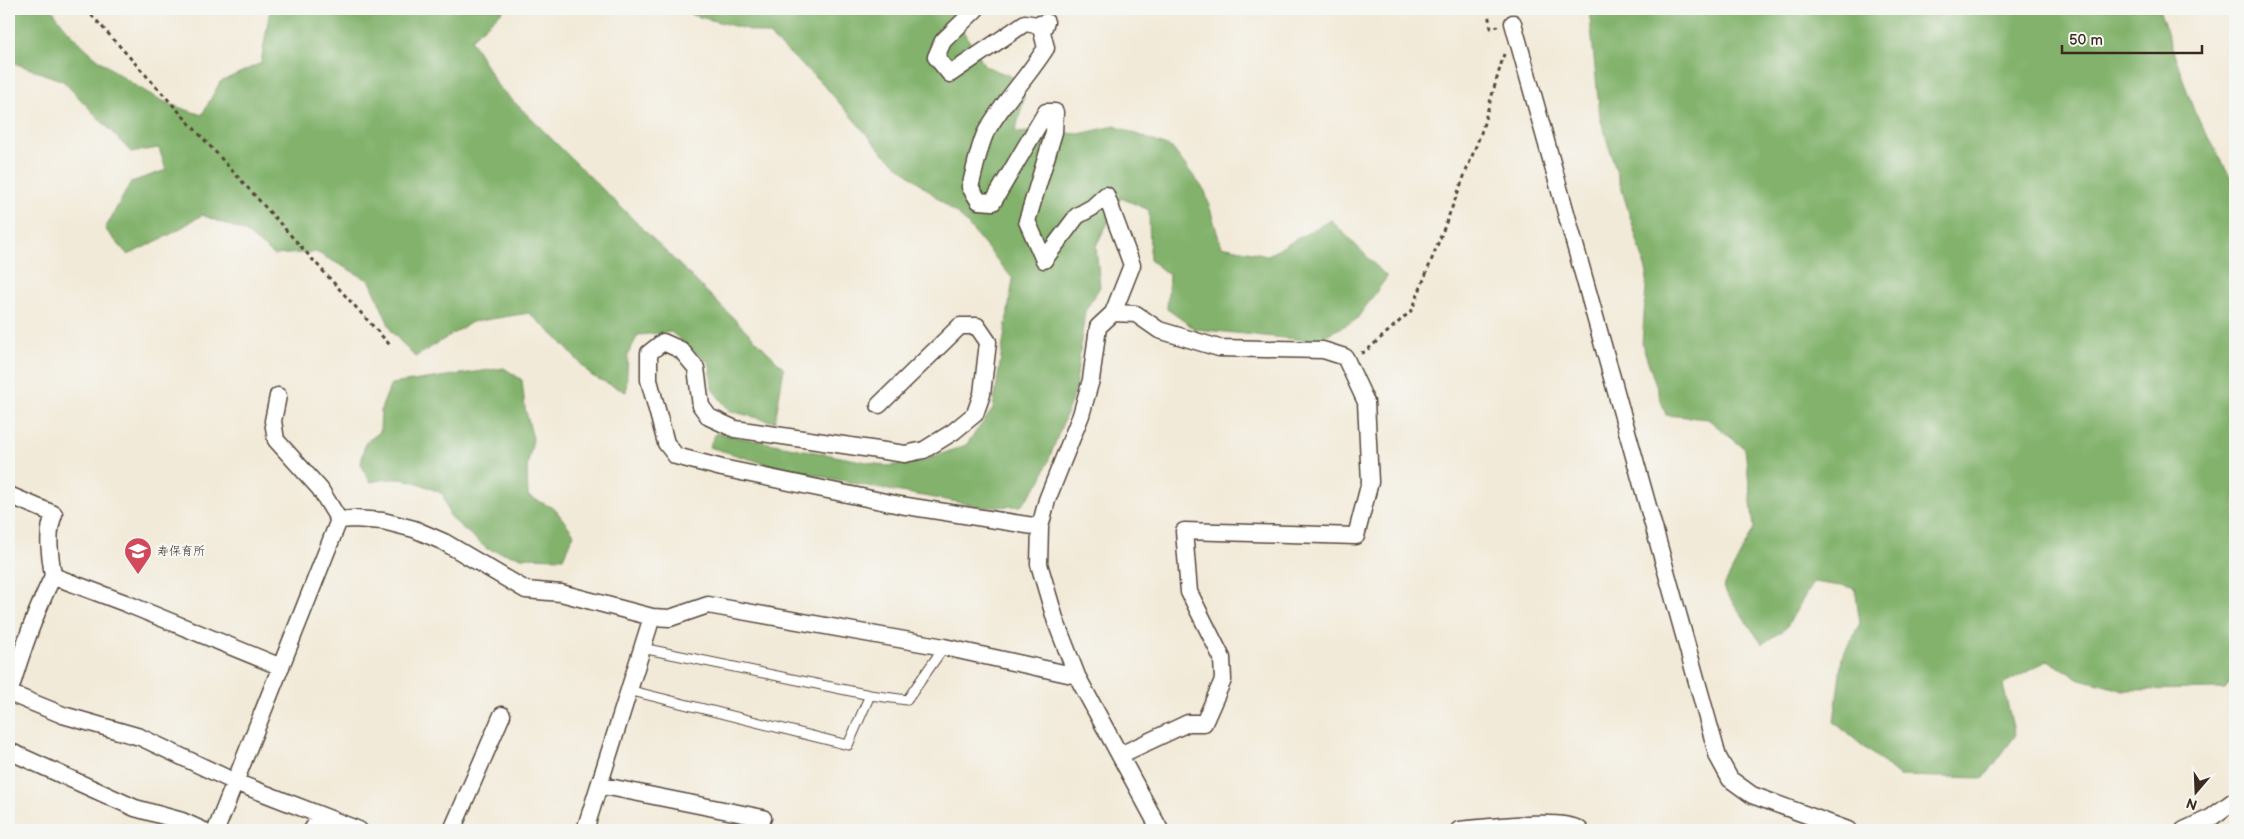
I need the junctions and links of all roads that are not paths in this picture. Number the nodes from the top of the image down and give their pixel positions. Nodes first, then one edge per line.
1 (976, 9) edge
2 (1513, 23) dead end
3 (1113, 313) junction
4 (278, 396) dead end
5 (879, 405) dead end
6 (9, 495) edge
7 (339, 520) junction
8 (1040, 527) junction
9 (53, 576) junction
10 (652, 617) junction
11 (944, 647) junction
12 (642, 648) junction
13 (281, 667) junction
14 (1077, 676) junction
15 (628, 690) junction
16 (9, 693) edge
17 (870, 695) junction
18 (502, 715) dead end
19 (9, 751) edge
20 (1120, 755) junction
21 (235, 782) junction
22 (599, 784) junction
23 (2235, 800) edge
24 (321, 816) junction
25 (763, 818) dead end
26 (202, 830) edge
27 (216, 830) edge
28 (312, 830) edge
29 (360, 830) edge
30 (452, 830) edge
31 (585, 830) edge
32 (1160, 830) edge
33 (1459, 830) edge
34 (1580, 830) edge
35 (1848, 830) edge
36 (2184, 830) edge

1 - 3 street
2 - 35 street
3 - 8 street
3 - 20 street
4 - 7 street
5 - 8 street
6 - 9 street
7 - 10 street
7 - 13 street
8 - 14 street
9 - 13 street
9 - 16 street
10 - 11 street
10 - 12 street
11 - 14 street
11 - 17 lane
12 - 15 street
12 - 17 lane
13 - 21 street
14 - 20 street
15 - 17 lane
15 - 22 street
16 - 21 street
18 - 30 street
19 - 26 street
20 - 32 street
21 - 24 street
21 - 27 street
22 - 25 street
22 - 31 street
23 - 36 street
24 - 28 street
24 - 29 street
33 - 34 street

